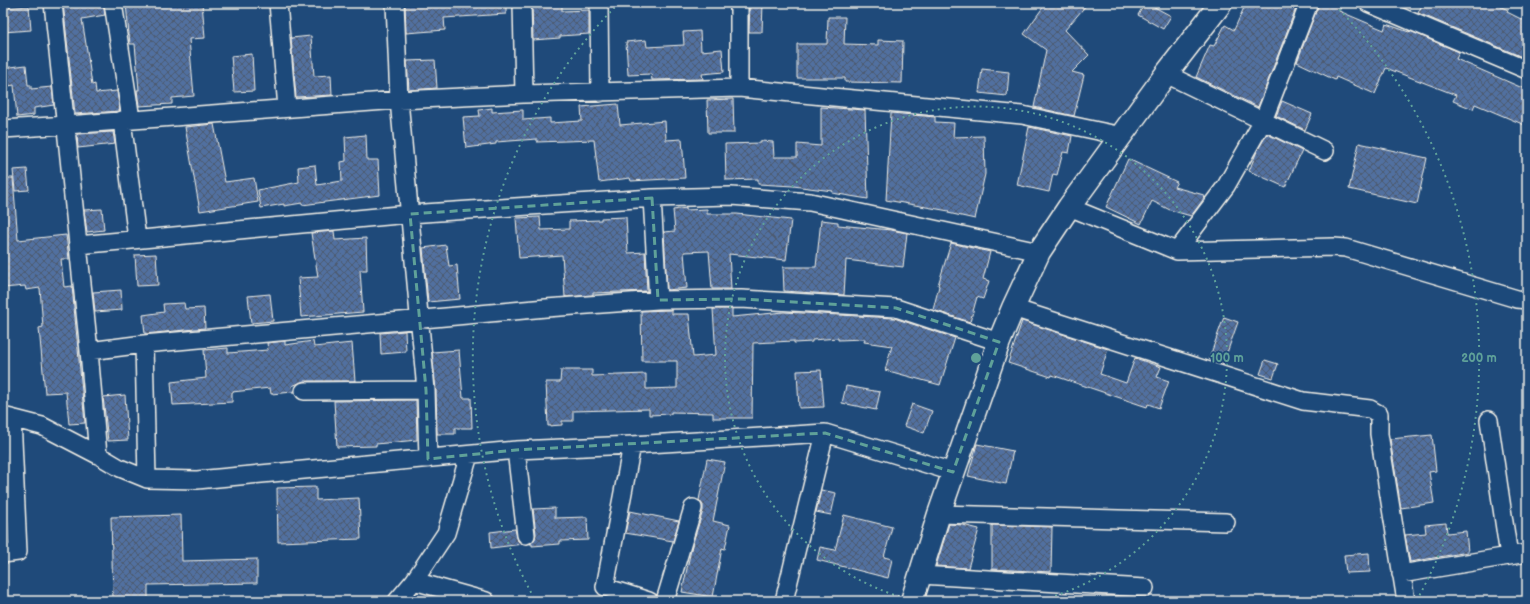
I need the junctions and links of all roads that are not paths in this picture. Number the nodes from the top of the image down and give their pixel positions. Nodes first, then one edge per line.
1 (54, 3) edge
2 (113, 3) edge
3 (278, 3) edge
4 (395, 3) edge
5 (522, 3) edge
6 (599, 3) edge
7 (739, 3) edge
8 (1221, 3) edge
9 (1309, 3) edge
10 (1368, 3) edge
11 (1527, 70) edge
12 (1166, 74) junction
13 (739, 88) junction
14 (600, 93) junction
15 (524, 94) junction
16 (399, 100) junction
17 (287, 108) junction
18 (126, 120) junction
19 (1263, 121) junction
20 (67, 125) junction
21 (3, 128) edge
22 (1122, 136) junction
23 (1325, 151) dead end
24 (652, 198) junction
25 (1069, 207) junction
26 (410, 214) junction
27 (137, 239) junction
28 (78, 245) junction
29 (1177, 251) junction
30 (1039, 252) junction
31 (658, 300) junction
32 (1527, 300) edge
33 (1013, 308) junction
34 (420, 319) junction
35 (999, 342) junction
36 (144, 344) junction
37 (89, 351) junction
38 (426, 390) junction
39 (304, 391) dead end
40 (8, 417) edge
41 (1489, 420) dead end
42 (825, 433) junction
43 (632, 445) junction
44 (516, 450) junction
45 (98, 455) junction
46 (470, 455) junction
47 (428, 459) junction
48 (953, 472) junction
49 (147, 478) junction
50 (693, 508) dead end
51 (939, 514) junction
52 (1226, 522) dead end
53 (526, 535) dead end
54 (1527, 553) edge
55 (3, 554) edge
56 (1509, 556) junction
57 (1401, 574) junction
58 (920, 575) junction
59 (414, 581) junction
60 (1145, 588) dead end
61 (397, 601) edge
62 (486, 601) edge
63 (649, 601) edge
64 (665, 601) edge
65 (784, 601) edge
66 (912, 601) edge
67 (1406, 601) edge

1 - 20 street
2 - 18 street
3 - 17 street
4 - 16 street
5 - 15 street
6 - 14 street
7 - 13 street
8 - 12 street
9 - 19 street
10 - 11 street
12 - 19 street
12 - 22 street
13 - 14 street
13 - 22 street
14 - 15 street
15 - 16 street
16 - 17 street
16 - 26 street
17 - 18 street
18 - 20 street
18 - 27 street
19 - 23 street
19 - 29 street
20 - 21 street
20 - 28 street
22 - 25 street
24 - 26 street
24 - 30 street
24 - 31 street
25 - 29 street
25 - 30 street
26 - 27 street
26 - 34 street
27 - 28 street
28 - 37 street
29 - 32 street
30 - 33 street
31 - 34 street
31 - 35 street
33 - 35 street
33 - 57 street
34 - 36 street
34 - 38 street
35 - 48 street
36 - 37 street
36 - 49 street
37 - 45 street
38 - 39 street
38 - 47 street
40 - 45 street
40 - 55 street
41 - 56 street
42 - 43 street
42 - 48 street
42 - 65 street
43 - 44 street
43 - 63 street
44 - 46 street
44 - 53 street
45 - 49 street
46 - 47 street
46 - 59 street
47 - 49 street
48 - 51 street
50 - 64 street
51 - 52 street
51 - 58 street
54 - 56 street
56 - 57 street
57 - 67 street
58 - 60 street
58 - 66 street
59 - 61 street
59 - 62 street

